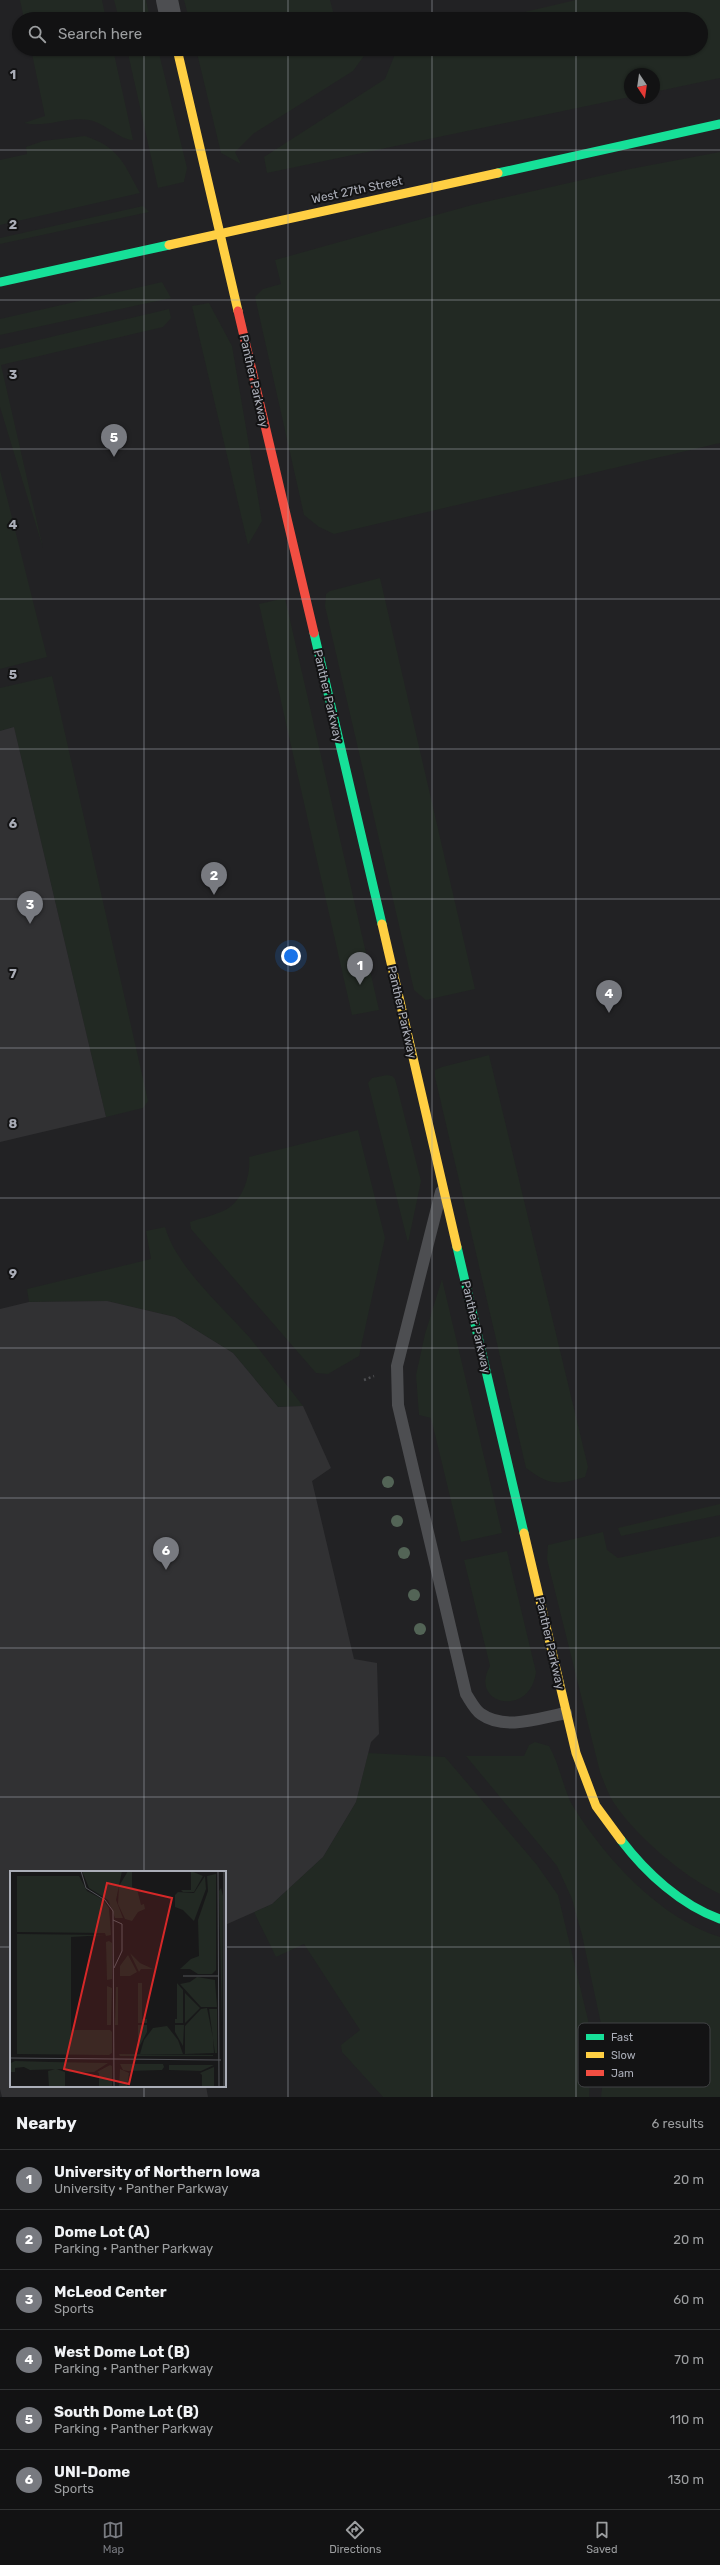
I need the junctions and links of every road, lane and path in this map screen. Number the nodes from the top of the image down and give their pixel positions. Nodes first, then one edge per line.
1 (166, 0) edge
2 (169, 12) edge
3 (179, 56) edge
4 (720, 124) edge
5 (220, 232) junction
6 (0, 282) edge
7 (443, 1185) junction
8 (566, 1713) junction
9 (720, 1919) edge

1 - 2 street
3 - 5 street, Panther Parkway
4 - 5 street, West 27th Street
5 - 6 street, West 27th Street
5 - 7 street, Panther Parkway
7 - 8 street, Panther Parkway
7 - 8 lane
8 - 9 street, Panther Parkway

